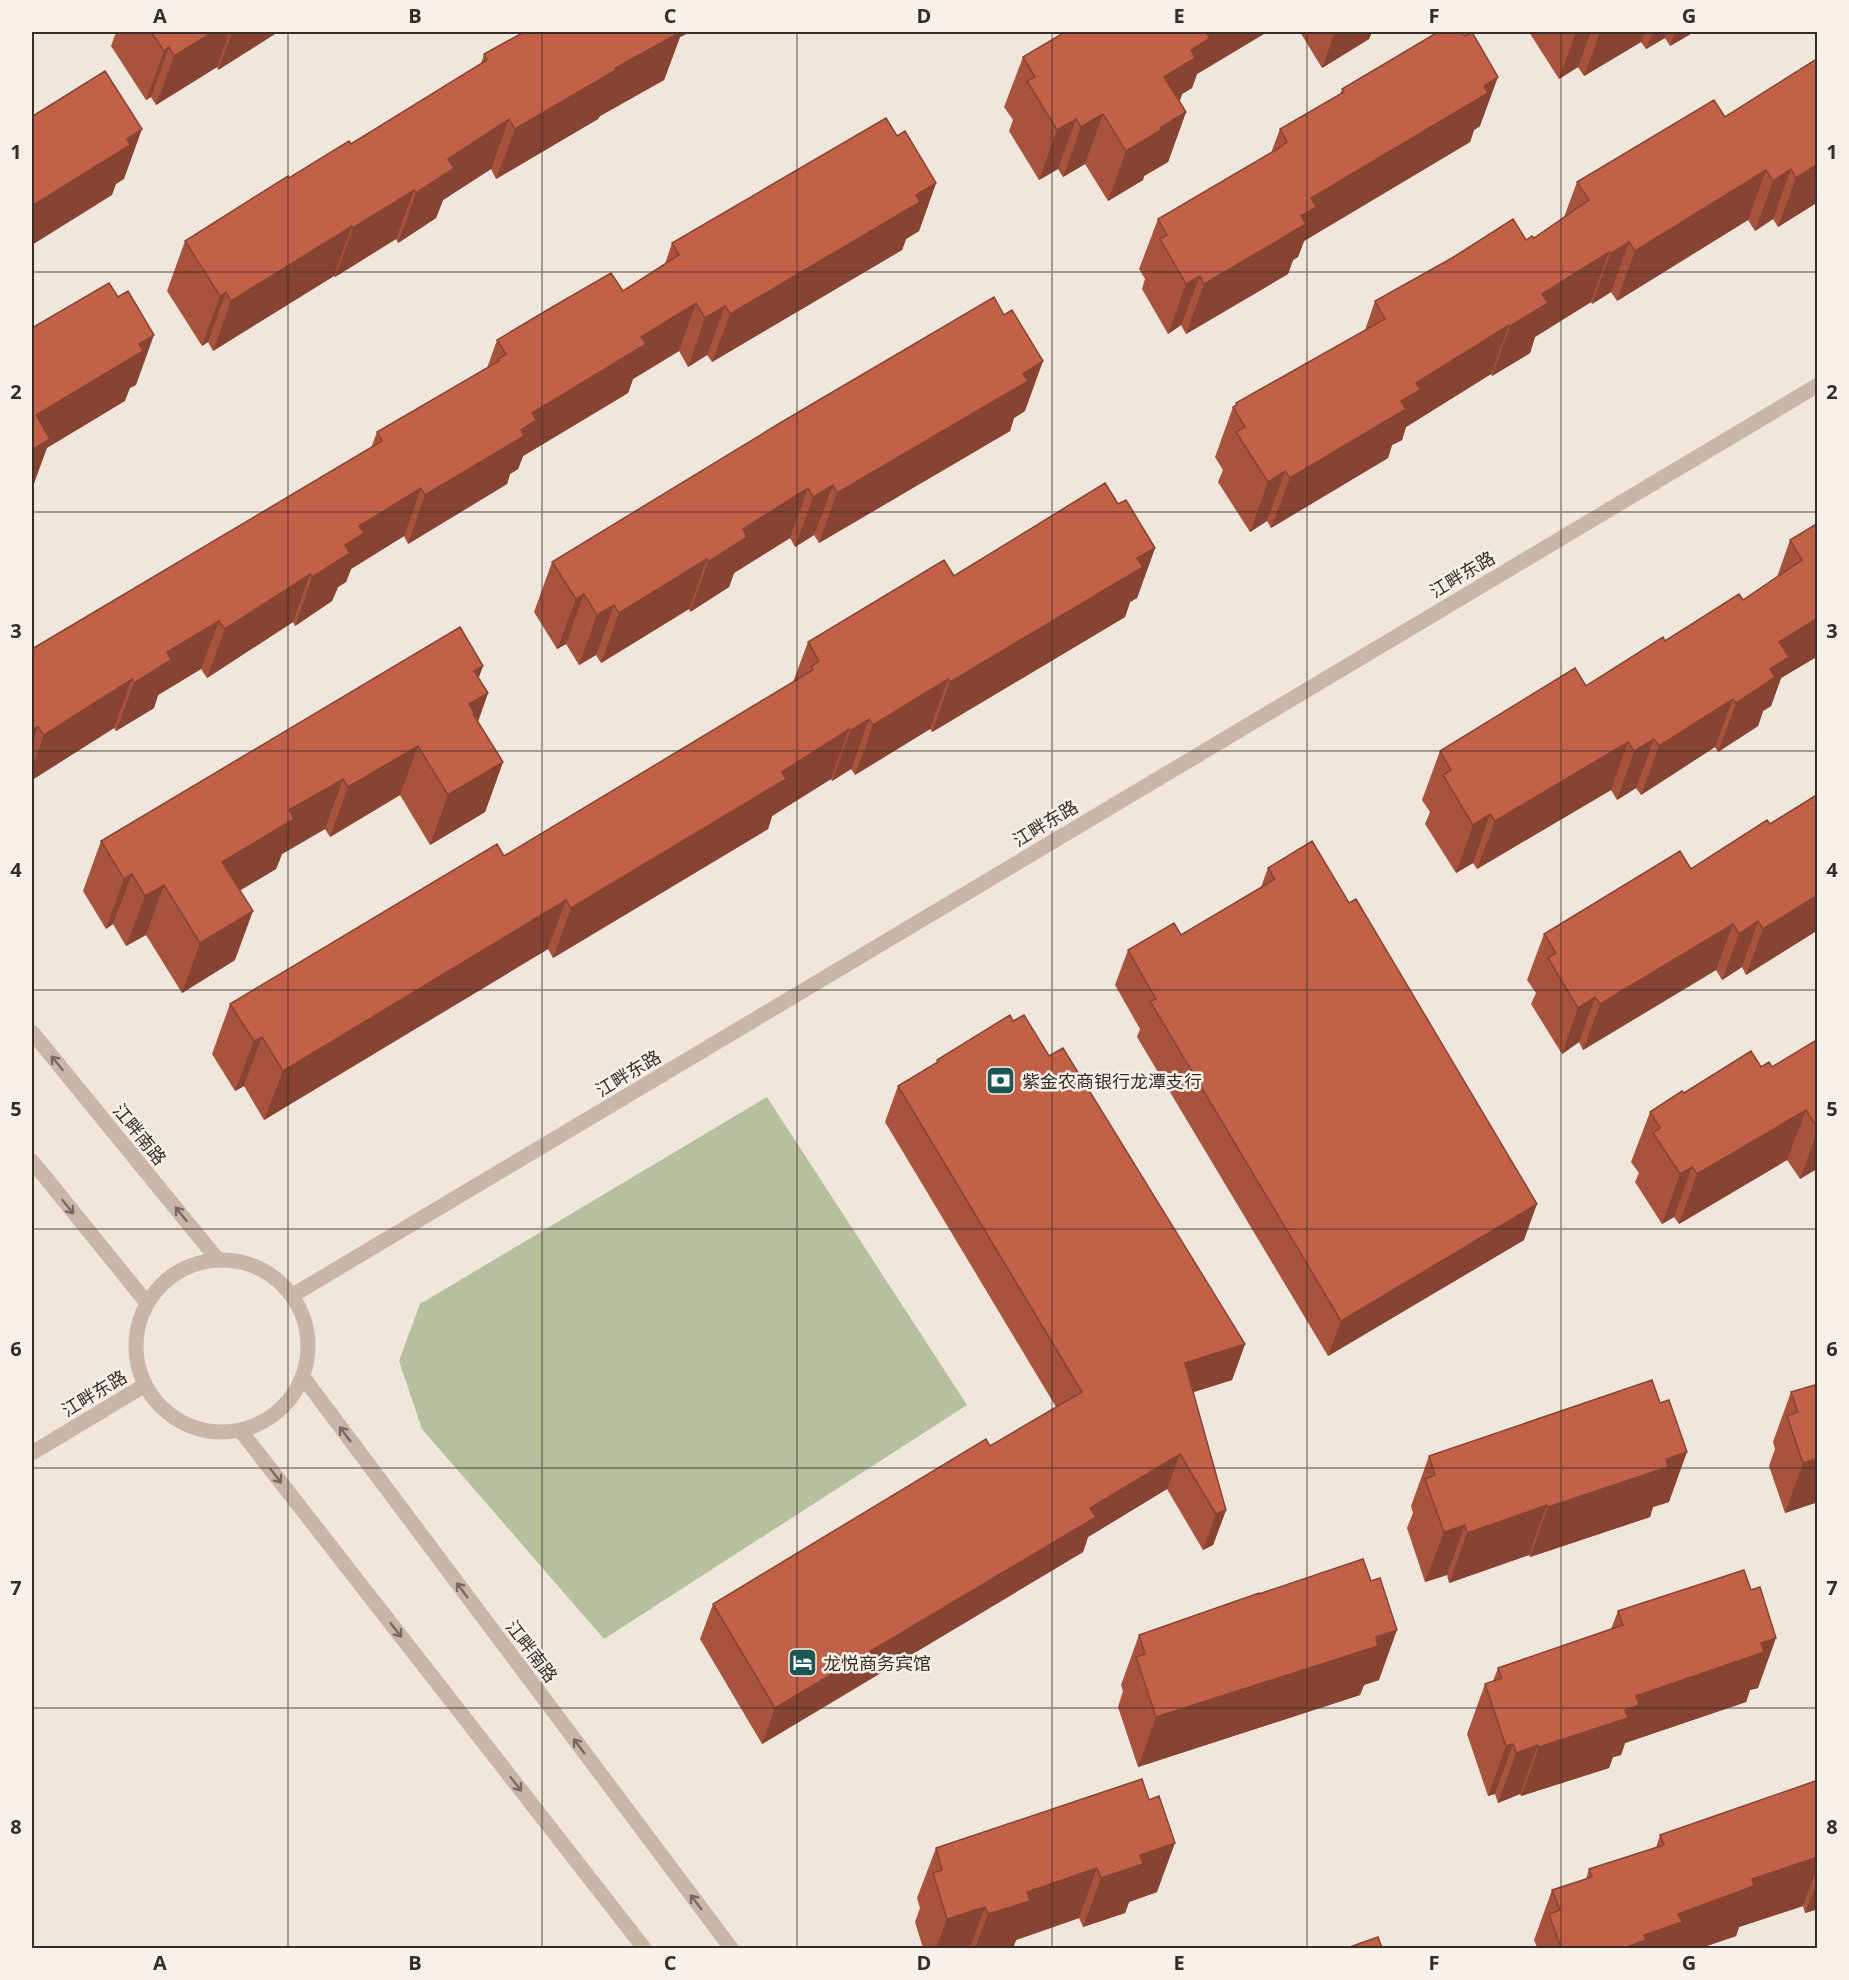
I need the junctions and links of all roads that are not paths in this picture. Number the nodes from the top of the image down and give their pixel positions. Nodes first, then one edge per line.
1 (1818, 385) edge
2 (32, 1032) edge
3 (32, 1161) edge
4 (218, 1260) junction
5 (293, 1295) junction
6 (147, 1303) junction
7 (303, 1377) junction
8 (145, 1385) junction
9 (240, 1430) junction
10 (32, 1453) edge
11 (644, 1948) edge
12 (731, 1948) edge

1 - 5 street, 江畔东路
4 -> 2 street, 江畔南路
3 -> 6 street
4 - 5 street
4 - 6 street
5 - 7 street
6 - 8 street
7 - 9 street
12 -> 7 street, 江畔南路
8 - 9 street
8 - 10 street, 江畔东路
9 -> 11 street

